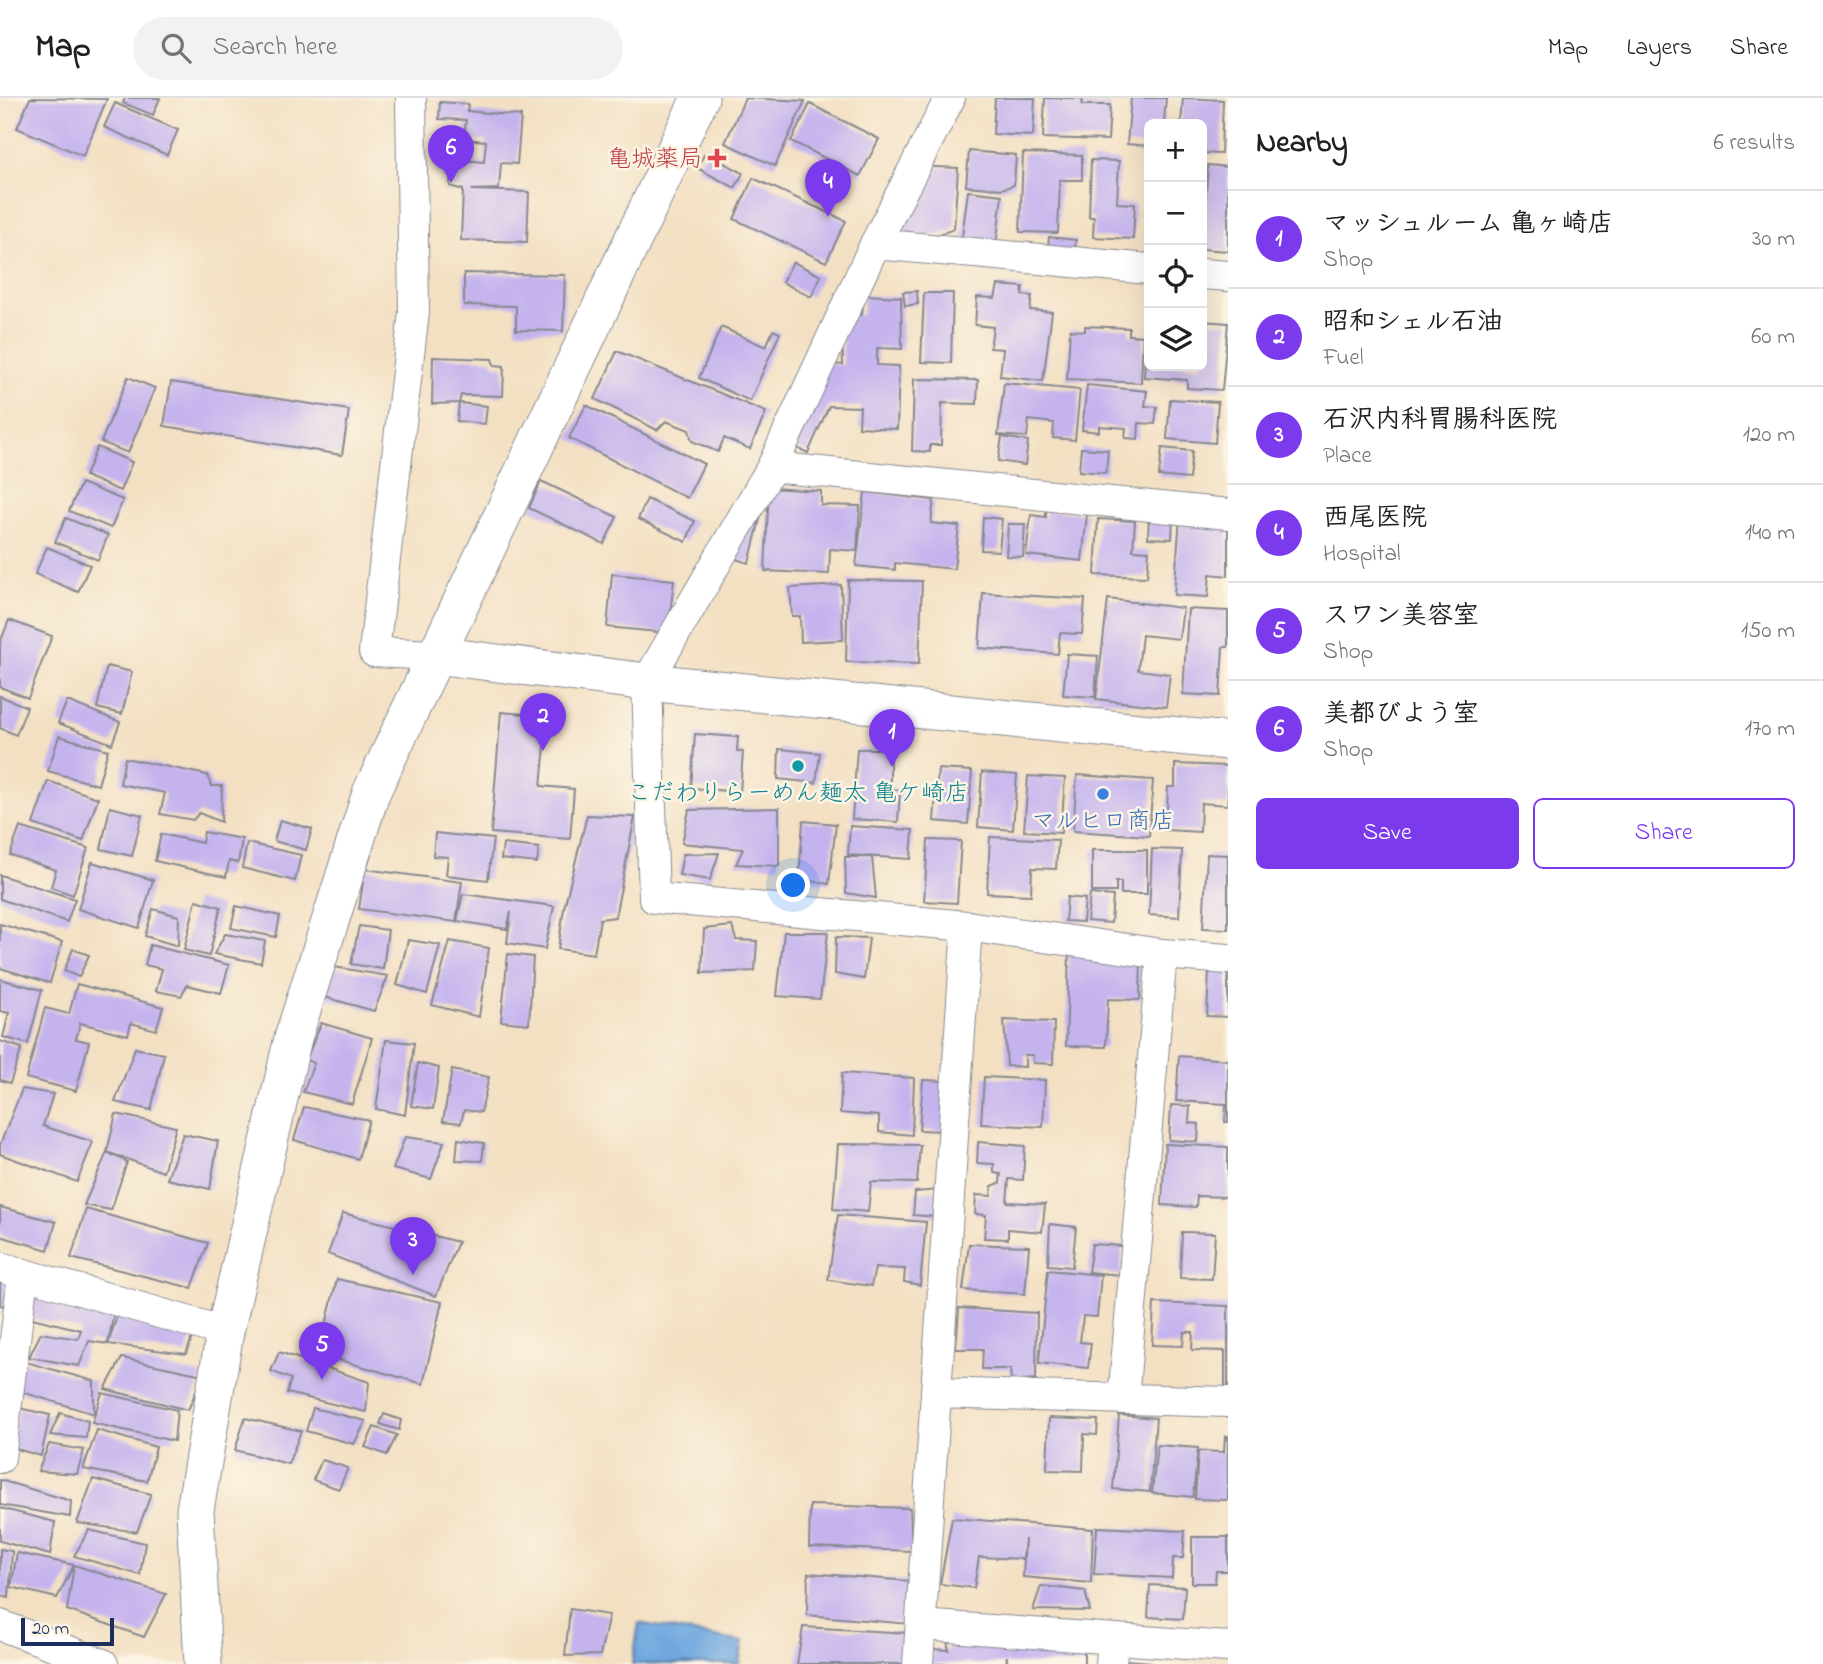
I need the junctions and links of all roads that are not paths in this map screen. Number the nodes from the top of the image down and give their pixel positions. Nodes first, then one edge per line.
1 (411, 98) edge
2 (700, 98) edge
3 (950, 98) edge
4 (875, 244) junction
5 (1144, 269) edge
6 (1207, 274) edge
7 (1228, 276) edge
8 (772, 467) junction
9 (1228, 514) edge
10 (435, 655) junction
11 (647, 682) junction
12 (1228, 741) edge
13 (967, 926) junction
14 (1162, 954) junction
15 (1228, 959) edge
16 (11, 1271) edge
17 (225, 1332) junction
18 (936, 1393) junction
19 (1123, 1399) junction
20 (1228, 1402) edge
21 (0, 1458) edge
22 (0, 1625) edge
23 (921, 1625) junction
24 (1228, 1647) edge
25 (1112, 1651) edge
26 (103, 1664) edge
27 (203, 1664) edge
28 (918, 1664) edge

1 - 10 street
2 - 10 street
3 - 4 street
4 - 5 street
4 - 8 street
6 - 7 street
8 - 9 street
8 - 11 street
10 - 11 street
10 - 17 street
11 - 12 street
11 - 13 street
13 - 14 street
13 - 18 street
14 - 15 street
14 - 19 street
16 - 17 street
16 - 21 street
17 - 27 street
18 - 19 street
18 - 23 street
19 - 20 street
22 - 26 street
23 - 25 street
23 - 28 street
24 - 25 street

